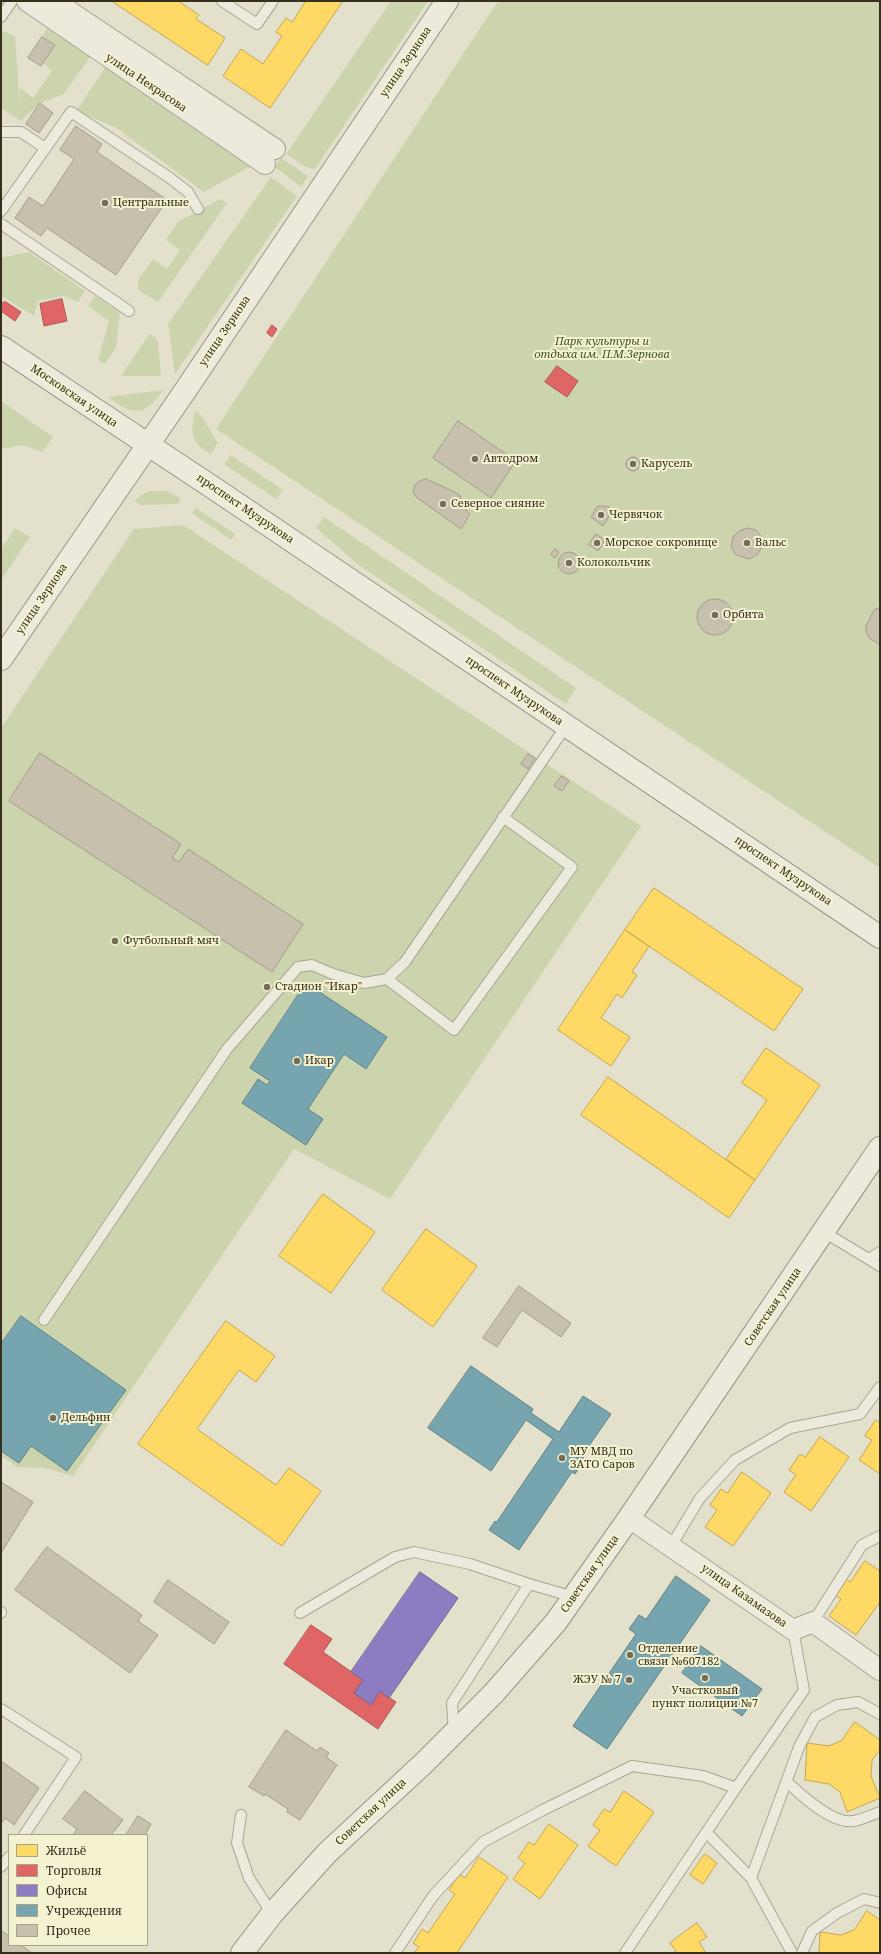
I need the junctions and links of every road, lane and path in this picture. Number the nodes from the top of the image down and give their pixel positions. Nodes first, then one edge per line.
1 (12, 1) edge
2 (27, 1) edge
3 (54, 1) edge
4 (222, 1) edge
5 (273, 1) edge
6 (447, 1) edge
7 (1, 17) edge
8 (1, 132) edge
9 (45, 148) junction
10 (198, 209) dead end
11 (1, 211) edge
12 (1, 224) edge
13 (129, 311) dead end
14 (1, 347) edge
15 (148, 445) junction
16 (1, 659) edge
17 (566, 726) junction
18 (504, 817) junction
19 (880, 937) edge
20 (387, 979) junction
21 (880, 1148) edge
22 (824, 1232) junction
23 (880, 1252) edge
24 (869, 1259) junction
25 (880, 1266) edge
26 (44, 1320) dead end
27 (880, 1386) edge
28 (629, 1518) junction
29 (880, 1536) edge
30 (671, 1546) junction
31 (529, 1584) junction
32 (574, 1597) junction
33 (300, 1614) dead end
34 (813, 1622) junction
35 (793, 1630) junction
36 (880, 1670) edge
37 (1, 1709) edge
38 (880, 1714) edge
39 (454, 1733) junction
40 (787, 1782) junction
41 (736, 1788) junction
42 (880, 1812) edge
43 (241, 1815) dead end
44 (707, 1833) junction
45 (25, 1834) edge
46 (8, 1857) edge
47 (1, 1867) edge
48 (750, 1878) junction
49 (880, 1903) edge
50 (272, 1914) junction
51 (242, 1953) edge
52 (395, 1953) edge
53 (625, 1953) edge
54 (792, 1953) edge
55 (802, 1953) edge

1 - 7 lane
2 - 3 street, улица Некрасова
4 - 5 lane
6 - 15 main road, улица Зернова
8 - 9 lane
9 - 10 lane
9 - 11 lane
12 - 13 lane
14 - 15 main road, Московская улица
15 - 16 main road, улица Зернова
15 - 17 main road, проспект Музрукова
17 - 18 lane
17 - 19 main road, проспект Музрукова
18 - 20 lane
18 - 20 lane
20 - 26 lane
21 - 22 main road, Советская улица
22 - 24 lane
22 - 28 main road, Советская улица
23 - 24 lane
24 - 25 lane
27 - 30 lane
28 - 30 street, улица Казамазова
28 - 32 main road, Советская улица
29 - 34 lane
30 - 35 street, улица Казамазова
31 - 32 lane
31 - 33 lane
31 - 39 lane
32 - 39 main road, Советская улица
34 - 35 street, улица Казамазова
34 - 36 street
35 - 41 lane
37 - 45 lane
38 - 40 lane
39 - 50 main road, Советская улица
40 - 42 lane
40 - 48 lane
41 - 44 lane
41 - 52 lane
43 - 50 lane
44 - 48 lane
44 - 53 lane
46 - 47 lane
48 - 54 lane
49 - 55 lane
50 - 51 main road, Советская улица

